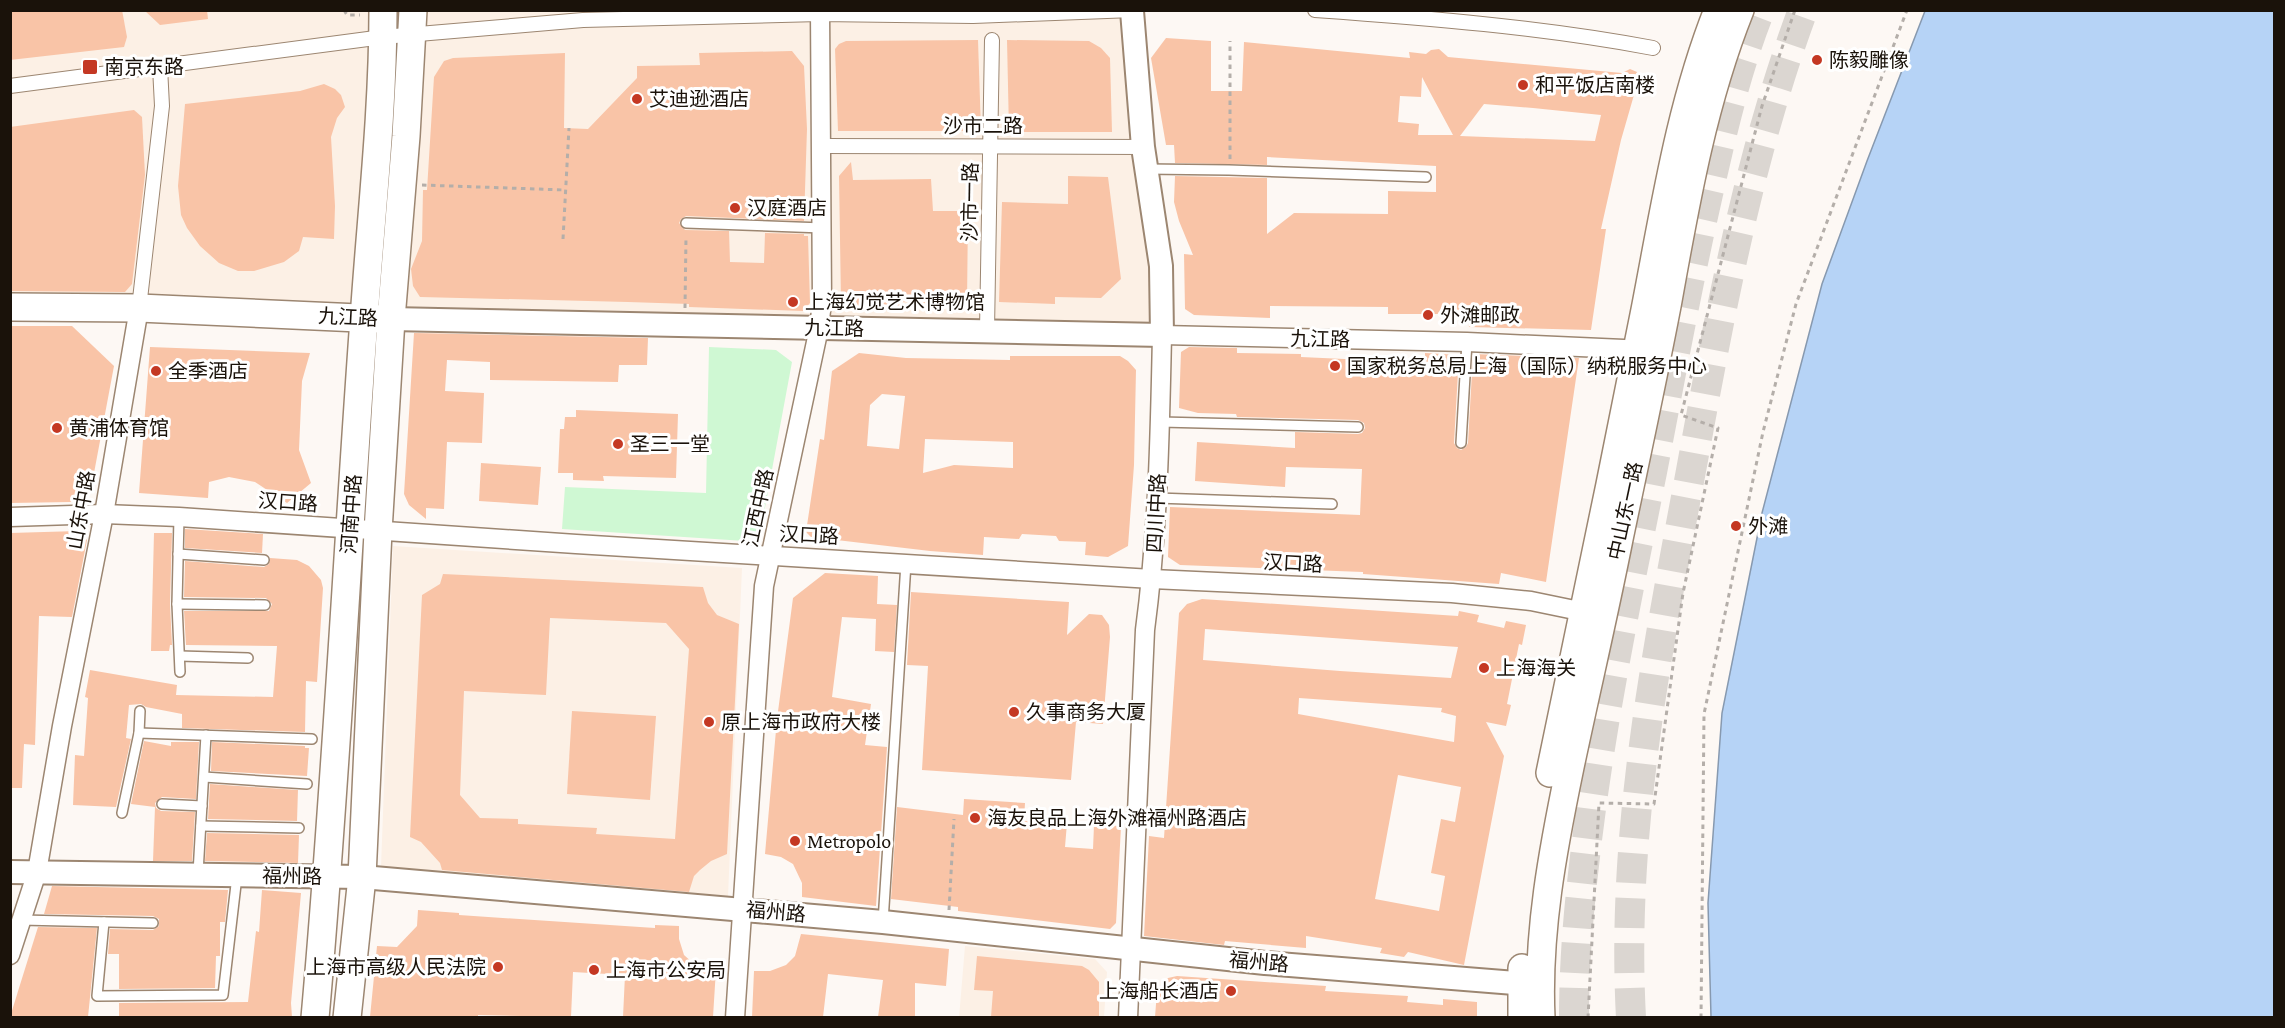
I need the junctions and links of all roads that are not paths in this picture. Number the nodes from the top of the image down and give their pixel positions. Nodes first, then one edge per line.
1 (383, 10) edge
2 (1132, 10) edge
3 (1315, 10) edge
4 (1718, 10) edge
5 (1740, 10) edge
6 (820, 12) edge
7 (413, 22) edge
8 (383, 37) junction
9 (992, 40) dead end
10 (1653, 48) dead end
11 (160, 67) junction
12 (10, 86) edge
13 (991, 145) junction
14 (822, 146) junction
15 (1143, 147) junction
16 (1146, 169) junction
17 (1426, 177) dead end
18 (686, 224) road end
19 (823, 228) junction
20 (10, 307) edge
21 (139, 308) junction
22 (364, 318) junction
23 (391, 319) junction
24 (819, 328) junction
25 (987, 330) junction
26 (1162, 335) junction
27 (1467, 342) junction
28 (1647, 350) junction
29 (1161, 422) junction
30 (1358, 427) dead end
31 (1461, 443) dead end
32 (1157, 498) junction
33 (1332, 504) dead end
34 (104, 514) junction
35 (10, 517) edge
36 (179, 517) junction
37 (350, 529) junction
38 (378, 531) junction
39 (178, 554) junction
40 (771, 556) junction
41 (264, 560) dead end
42 (906, 563) junction
43 (1152, 579) junction
44 (177, 603) junction
45 (264, 605) dead end
46 (1593, 614) junction
47 (180, 656) junction
48 (248, 658) dead end
49 (180, 672) dead end
50 (140, 711) dead end
51 (139, 733) junction
52 (206, 735) junction
53 (312, 739) dead end
54 (204, 777) junction
55 (307, 784) dead end
56 (162, 804) dead end
57 (202, 806) junction
58 (122, 813) dead end
59 (201, 826) junction
60 (299, 828) dead end
61 (10, 872) edge
62 (37, 872) junction
63 (198, 874) junction
64 (237, 876) junction
65 (328, 877) junction
66 (362, 878) junction
67 (743, 909) junction
68 (21, 920) junction
69 (104, 922) junction
70 (883, 922) junction
71 (153, 923) dead end
72 (1131, 950) junction
73 (10, 955) edge
74 (1530, 985) junction
75 (315, 1017) edge
76 (347, 1017) edge
77 (735, 1017) edge
78 (1128, 1017) edge
79 (1522, 1017) edge
80 (1541, 1017) edge

1 - 8 main road, 河南中路
2 - 6 street
2 - 15 street, 四川中路
3 - 10 street
4 - 28 main road, 中山东一路
5 - 28 main road, 中山东一路
6 - 7 street
6 - 14 street, 江西中路
7 - 8 street
7 - 23 main road, 河南中路
8 - 11 street
8 - 22 main road, 河南中路
9 - 13 street, 沙市一路
11 - 12 street
11 - 21 street, 山东中路
13 - 14 street, 沙市二路
13 - 15 street, 沙市二路
13 - 25 street, 沙市一路
14 - 19 street, 江西中路
15 - 16 street, 四川中路
16 - 17 lane
16 - 26 street, 四川中路
18 - 19 lane
19 - 24 street, 江西中路
20 - 21 main road, 九江路
21 - 22 main road, 九江路
21 - 34 street, 山东中路
22 - 23 main road, 九江路
22 - 37 main road, 河南中路
23 - 24 street, 九江路
23 - 38 main road, 河南中路
24 - 25 street, 九江路
24 - 40 street, 江西中路
25 - 26 street, 九江路
26 - 27 street, 九江路
26 - 29 street, 四川中路
27 - 28 street, 九江路
27 - 31 lane
28 - 46 main road, 中山东一路
29 - 30 lane
29 - 32 street, 四川中路
32 - 33 lane
32 - 43 street, 四川中路
34 - 35 street, 汉口路
34 - 36 street, 汉口路
34 - 62 street, 山东中路
36 - 37 street, 汉口路
36 - 39 lane
37 - 38 street, 汉口路
37 - 65 main road, 河南中路
38 - 40 street, 汉口路
38 - 66 main road, 河南中路
39 - 41 lane
39 - 44 lane
40 - 42 street, 汉口路
40 - 67 street, 江西中路
42 - 43 street, 汉口路
42 - 70 lane
43 - 46 street, 汉口路
43 - 72 street, 四川中路
44 - 45 lane
44 - 47 lane
46 - 74 main road, 中山东一路
47 - 48 lane
47 - 49 lane
50 - 51 lane
51 - 52 lane
51 - 58 lane
52 - 53 lane
52 - 54 lane
54 - 55 lane
54 - 57 lane
56 - 57 lane
57 - 59 lane
59 - 60 lane
59 - 63 lane
61 - 62 street, 福州路
62 - 63 street, 福州路
62 - 68 street, 山东中路
63 - 64 street, 福州路
64 - 65 street, 福州路
64 - 69 lane
65 - 66 street, 福州路
65 - 75 main road, 河南中路
66 - 67 street, 福州路
66 - 76 main road, 河南中路
67 - 70 street, 福州路
67 - 77 street, 江西中路
68 - 69 lane
68 - 73 street, 山东中路
69 - 71 lane
70 - 72 street, 福州路
72 - 74 street, 福州路
72 - 78 street, 四川中路
74 - 79 main road, 中山东一路
74 - 80 main road, 中山东一路

